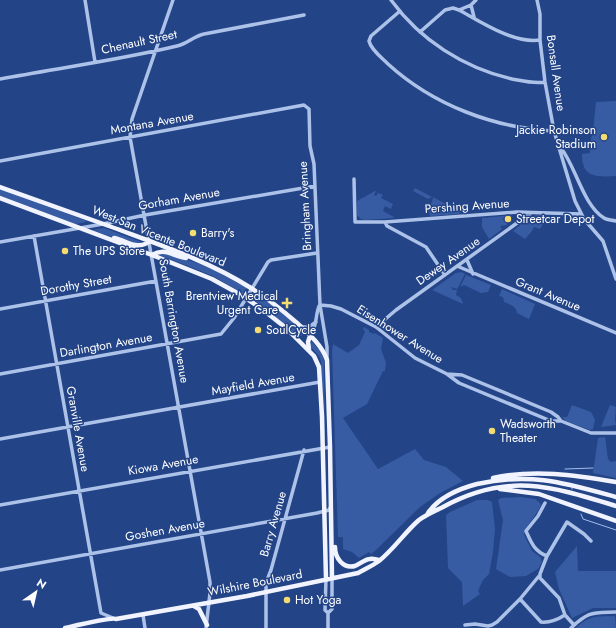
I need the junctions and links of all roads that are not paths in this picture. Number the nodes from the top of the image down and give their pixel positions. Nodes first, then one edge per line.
1 (85, 0) edge
2 (174, 0) edge
3 (391, 0) edge
4 (476, 0) edge
5 (537, 0) edge
6 (471, 5) junction
7 (459, 10) junction
8 (400, 11) junction
9 (304, 15) dead end
10 (475, 18) junction
11 (420, 32) junction
12 (540, 40) junction
13 (156, 50) junction
14 (95, 62) junction
15 (0, 79) edge
16 (545, 82) junction
17 (307, 106) joint
18 (554, 131) junction
19 (130, 137) junction
20 (560, 147) junction
21 (0, 161) edge
22 (354, 179) dead end
23 (315, 186) junction
24 (0, 187) edge
25 (0, 198) edge
26 (532, 212) junction
27 (581, 214) junction
28 (145, 215) junction
29 (616, 221) edge
30 (385, 222) junction
31 (103, 224) junction
32 (78, 228) junction
33 (34, 236) junction
34 (100, 236) junction
35 (150, 241) junction
36 (0, 242) edge
37 (317, 253) junction
38 (152, 255) junction
39 (194, 259) junction
40 (467, 260) junction
41 (457, 266) junction
42 (473, 274) junction
43 (445, 275) junction
44 (616, 279) edge
45 (156, 281) junction
46 (252, 288) junction
47 (246, 298) junction
48 (44, 300) junction
49 (320, 305) junction
50 (0, 309) edge
51 (316, 322) junction
52 (376, 327) junction
53 (302, 328) junction
54 (616, 333) edge
55 (310, 336) junction
56 (296, 338) junction
57 (168, 344) junction
58 (309, 350) junction
59 (327, 360) junction
60 (56, 364) junction
61 (0, 374) edge
62 (447, 374) junction
63 (320, 382) junction
64 (506, 393) junction
65 (503, 402) junction
66 (179, 408) junction
67 (561, 421) junction
68 (68, 427) junction
69 (616, 433) edge
70 (0, 439) edge
71 (330, 447) junction
72 (322, 448) junction
73 (304, 450) junction
74 (190, 471) junction
75 (616, 482) edge
76 (469, 486) junction
77 (495, 488) junction
78 (79, 490) junction
79 (616, 497) edge
80 (545, 503) dead end
81 (0, 505) edge
82 (331, 505) junction
83 (616, 506) edge
84 (324, 512) junction
85 (428, 514) junction
86 (285, 519) junction
87 (332, 520) junction
88 (616, 521) edge
89 (202, 534) junction
90 (591, 541) dead end
91 (90, 554) junction
92 (546, 556) junction
93 (380, 560) junction
94 (0, 570) edge
95 (539, 576) junction
96 (332, 578) junction
97 (326, 579) junction
98 (265, 591) junction
99 (520, 599) junction
100 (209, 602) junction
101 (194, 606) junction
102 (616, 612) edge
103 (328, 613) junction
104 (143, 615) junction
105 (565, 615) junction
106 (112, 618) junction
107 (465, 625) dead end
108 (83, 626) edge
109 (206, 626) edge
110 (572, 627) edge
111 (65, 628) edge
112 (145, 628) edge
113 (266, 628) edge
114 (328, 628) edge

1 - 14 street
2 - 13 street, South Barrington Avenue
3 - 8 street
4 - 6 street
5 - 12 street, Bonsall Avenue
6 - 7 street
6 - 10 street
7 - 10 street
7 - 11 street
8 - 11 street
8 - 18 street
9 - 13 street, Chenault Street
10 - 12 street
11 - 16 street
12 - 16 street, Bonsall Avenue
13 - 14 street, Chenault Street
13 - 19 street, South Barrington Avenue
14 - 15 street, Chenault Street
16 - 18 street, Bonsall Avenue
17 - 19 street, Montana Avenue
17 - 23 street, Bringham Avenue
18 - 20 street, Bonsall Avenue
19 - 21 street, Montana Avenue
19 - 28 street, South Barrington Avenue
20 - 27 street, Bonsall Avenue
20 - 29 street
22 - 30 street, Pershing Avenue
23 - 28 street, Gorham Avenue
23 - 37 street, Bringham Avenue
24 - 31 main road, West San Vicente Boulevard
25 - 32 main road, West San Vicente Boulevard
26 - 27 street, Pershing Avenue
26 - 30 street, Pershing Avenue
26 - 40 street, Dewey Avenue
27 - 44 street, Bonsall Avenue
28 - 31 street, Gorham Avenue
28 - 35 street, South Barrington Avenue
30 - 43 street
31 - 32 street, Gorham Avenue
31 - 35 main road, West San Vicente Boulevard
32 - 33 street, Gorham Avenue
32 - 34 main road, West San Vicente Boulevard
33 - 36 street, Gorham Avenue
33 - 48 street, Granville Avenue
34 - 35 main road
34 - 38 main road, West San Vicente Boulevard
35 - 38 street, South Barrington Avenue
35 - 39 main road, West San Vicente Boulevard
37 - 46 street, Darlington Avenue
37 - 49 street, Bringham Avenue
38 - 39 main road
38 - 45 street, South Barrington Avenue
38 - 47 main road, West San Vicente Boulevard
39 - 46 main road, West San Vicente Boulevard
40 - 41 street, Dewey Avenue
40 - 42 street
41 - 42 street, Grant Avenue
41 - 43 street, Dewey Avenue
42 - 54 street, Grant Avenue
43 - 52 street, Dewey Avenue
45 - 48 street, Dorothy Street
45 - 57 street, South Barrington Avenue
46 - 47 street, Darlington Avenue
46 - 53 main road, West San Vicente Boulevard
47 - 56 main road, West San Vicente Boulevard
47 - 57 street, Darlington Avenue
48 - 50 street, Dorothy Street
48 - 60 street, Granville Avenue
49 - 51 street, Bringham Avenue
49 - 52 street, Eisenhower Avenue
49 - 59 street, Bringham Avenue
51 - 53 street
51 - 55 street, Bringham Avenue
52 - 62 street, Eisenhower Avenue
53 - 55 main road, West San Vicente Boulevard
53 - 56 main road
55 - 58 main road
55 - 59 main road, West San Vicente Boulevard
56 - 58 main road, West San Vicente Boulevard
57 - 60 street, Darlington Avenue
57 - 66 street, South Barrington Avenue
58 - 63 main road, West San Vicente Boulevard
59 - 71 main road, West San Vicente Boulevard
60 - 61 street, Darlington Avenue
60 - 68 street, Granville Avenue
62 - 64 street, Eisenhower Avenue
62 - 65 street, Eisenhower Avenue
63 - 66 street, Mayfield Avenue
63 - 72 main road, West San Vicente Boulevard
64 - 65 street
64 - 67 street, Eisenhower Avenue
65 - 67 street, Eisenhower Avenue
66 - 68 street, Mayfield Avenue
66 - 74 street, South Barrington Avenue
67 - 69 street, Eisenhower Avenue
68 - 70 street, Mayfield Avenue
68 - 78 street, Granville Avenue
71 - 72 street, Kiowa Avenue
71 - 82 main road, West San Vicente Boulevard
72 - 73 street, Kiowa Avenue
72 - 84 main road, West San Vicente Boulevard
73 - 74 street, Kiowa Avenue
73 - 86 street, Barry Avenue
74 - 78 street, Kiowa Avenue
74 - 89 street, South Barrington Avenue
75 - 76 main road
76 - 79 main road, Wilshire Boulevard
76 - 85 main road, Wilshire Boulevard
77 - 83 main road, Wilshire Boulevard
77 - 85 main road, Wilshire Boulevard
77 - 88 main road
78 - 81 street, Kiowa Avenue
78 - 91 street, Granville Avenue
80 - 92 street
82 - 84 street
82 - 87 main road, West San Vicente Boulevard
84 - 86 street, Goshen Avenue
84 - 97 main road, West San Vicente Boulevard
85 - 93 main road, Wilshire Boulevard
86 - 89 street, Goshen Avenue
86 - 98 street, Barry Avenue
87 - 93 main road
87 - 96 main road, West San Vicente Boulevard
89 - 91 street, Goshen Avenue
89 - 100 street, South Barrington Avenue
90 - 92 street
91 - 94 street, Goshen Avenue
91 - 106 street, Granville Avenue
92 - 95 street
93 - 96 main road, Wilshire Boulevard
95 - 99 street
95 - 105 street
96 - 97 main road, Wilshire Boulevard
96 - 103 street
97 - 98 main road, Wilshire Boulevard
97 - 103 street
98 - 100 main road, Wilshire Boulevard
98 - 113 street, Barry Avenue
99 - 105 street
99 - 107 street
100 - 101 main road, Wilshire Boulevard
100 - 109 street, South Barrington Avenue
101 - 104 main road, Wilshire Boulevard
101 - 109 main road
102 - 110 street
103 - 114 street
104 - 106 main road, Wilshire Boulevard
104 - 112 street
105 - 110 street
106 - 108 main road, Wilshire Boulevard
108 - 111 main road, Wilshire Boulevard

